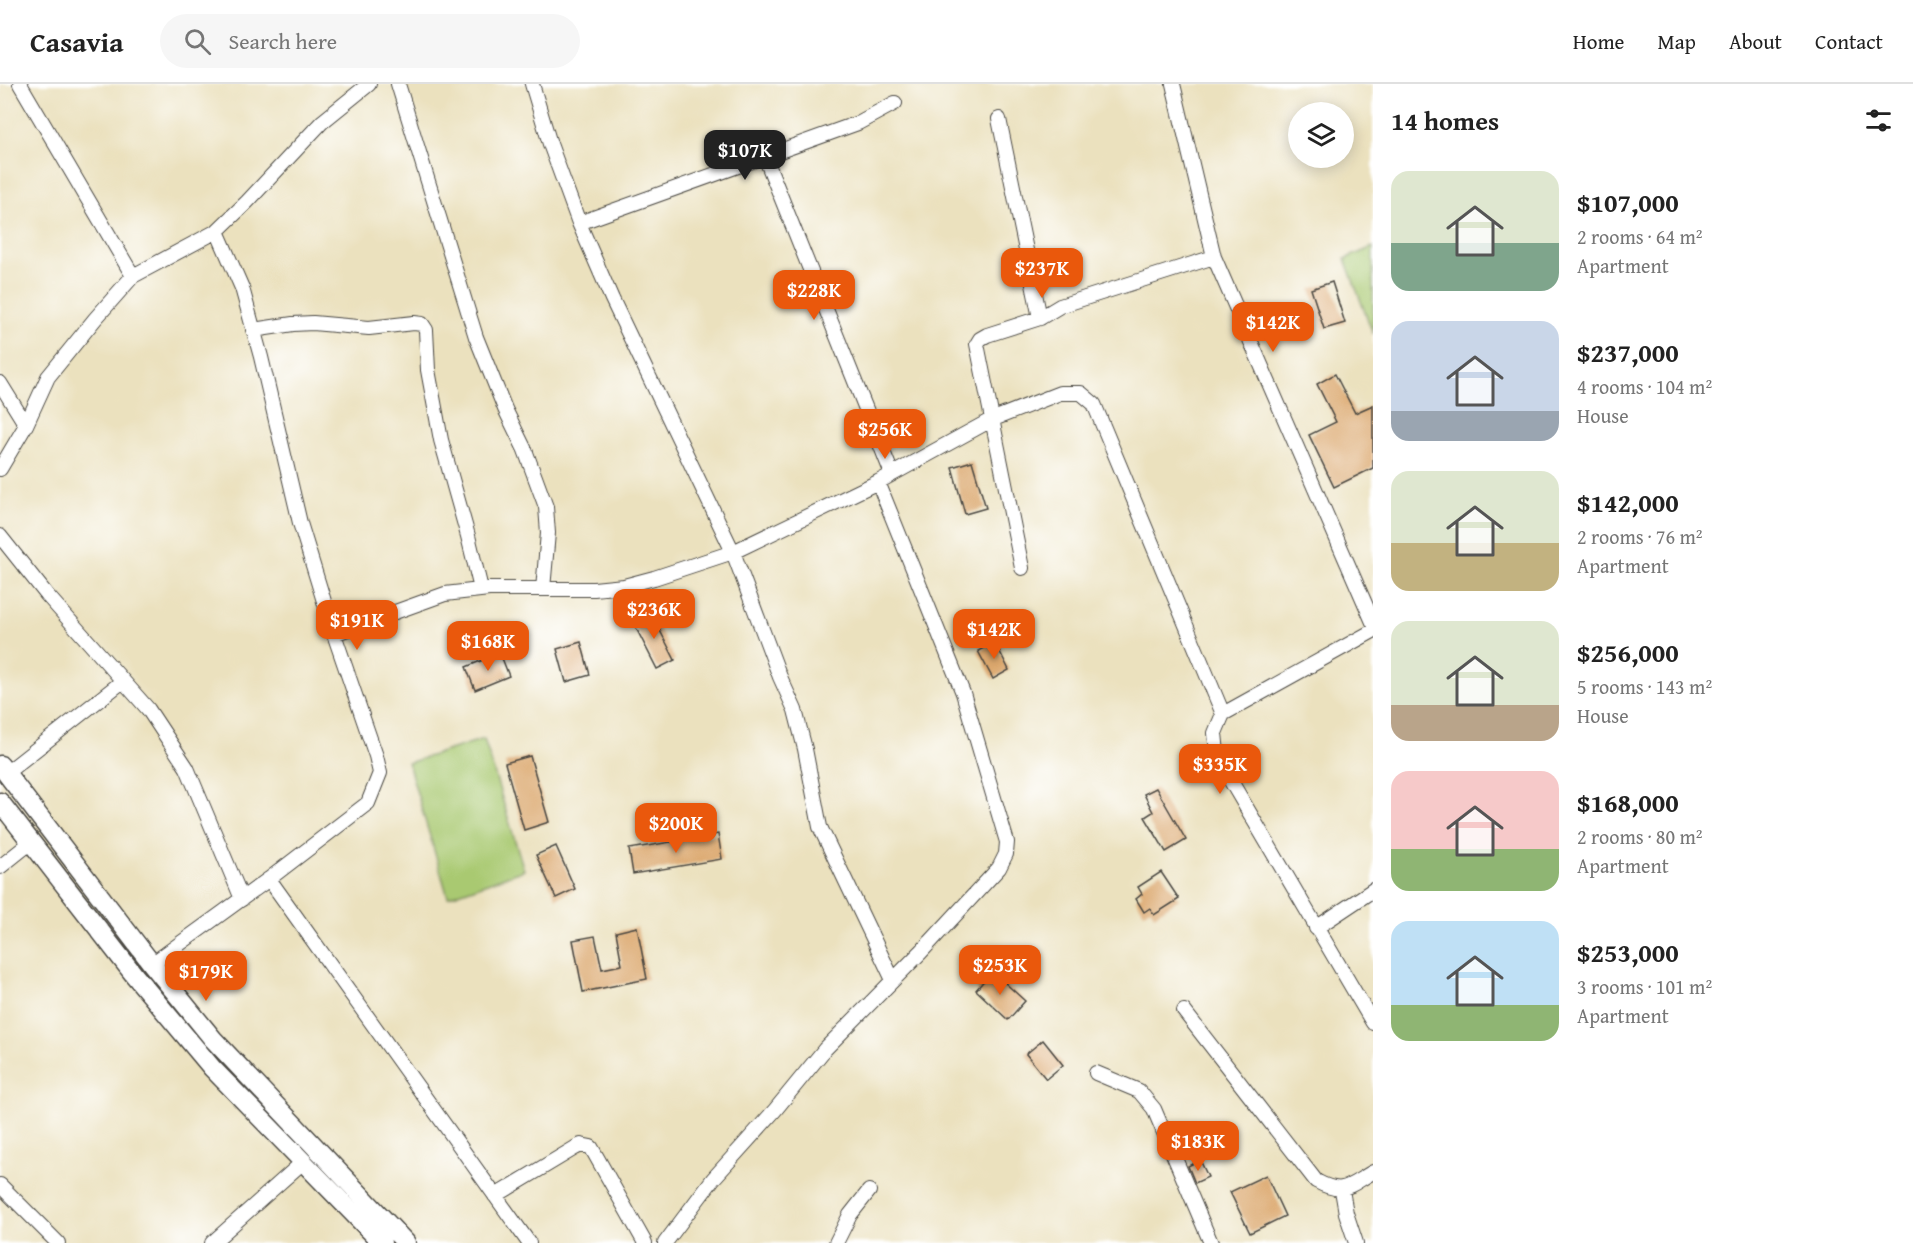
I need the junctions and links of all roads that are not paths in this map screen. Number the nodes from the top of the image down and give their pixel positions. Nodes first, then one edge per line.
1 (20, 84) edge
2 (369, 84) edge
3 (398, 84) edge
4 (532, 84) edge
5 (1173, 84) edge
6 (895, 103) dead end
7 (999, 119) dead end
8 (765, 157) junction
9 (579, 223) junction
10 (217, 231) junction
11 (1214, 256) junction
12 (133, 276) junction
13 (1040, 318) junction
14 (253, 330) junction
15 (0, 383) edge
16 (991, 420) junction
17 (26, 425) junction
18 (0, 468) edge
19 (891, 474) junction
20 (878, 482) junction
21 (0, 536) edge
22 (733, 552) junction
23 (1023, 568) dead end
24 (481, 589) junction
25 (543, 589) junction
26 (1373, 622) edge
27 (1373, 631) edge
28 (334, 634) junction
29 (123, 681) junction
30 (1223, 714) junction
31 (3, 769) edge
32 (0, 802) edge
33 (30, 843) junction
34 (0, 867) edge
35 (269, 879) junction
36 (1370, 896) edge
37 (242, 899) junction
38 (1316, 928) junction
39 (152, 964) junction
40 (893, 980) junction
41 (1184, 1011) dead end
42 (1373, 1023) edge
43 (1096, 1073) dead end
44 (303, 1162) junction
45 (1373, 1172) edge
46 (0, 1185) edge
47 (1342, 1190) junction
48 (869, 1191) dead end
49 (495, 1196) junction
50 (58, 1243) edge
51 (212, 1243) edge
52 (382, 1243) edge
53 (406, 1243) edge
54 (529, 1243) edge
55 (645, 1243) edge
56 (664, 1243) edge
57 (836, 1243) edge
58 (1211, 1243) edge
59 (1356, 1243) edge

1 - 12 street
2 - 10 street
3 - 25 street
4 - 9 street
5 - 11 street
6 - 8 street
7 - 13 street
8 - 9 street
8 - 19 street
9 - 22 street
10 - 12 street
10 - 14 street
11 - 13 street
11 - 26 street
12 - 17 street
13 - 16 street
14 - 24 street
14 - 28 street
15 - 17 street
16 - 19 street
16 - 23 street
16 - 30 street
17 - 18 street
19 - 20 street
20 - 22 street
20 - 40 street
21 - 29 street
22 - 25 street
22 - 40 street
24 - 25 street
24 - 28 street
27 - 30 street
28 - 35 street
29 - 31 street
29 - 37 street
30 - 38 street
31 - 39 street
32 - 33 street
33 - 34 street
33 - 44 street
35 - 37 street
35 - 49 street
36 - 38 street
37 - 39 street
38 - 42 street
39 - 53 street
40 - 56 street
41 - 47 street
43 - 58 street
44 - 51 street
44 - 52 street
45 - 47 street
46 - 50 street
47 - 59 street
48 - 57 street
49 - 54 street
49 - 55 street

